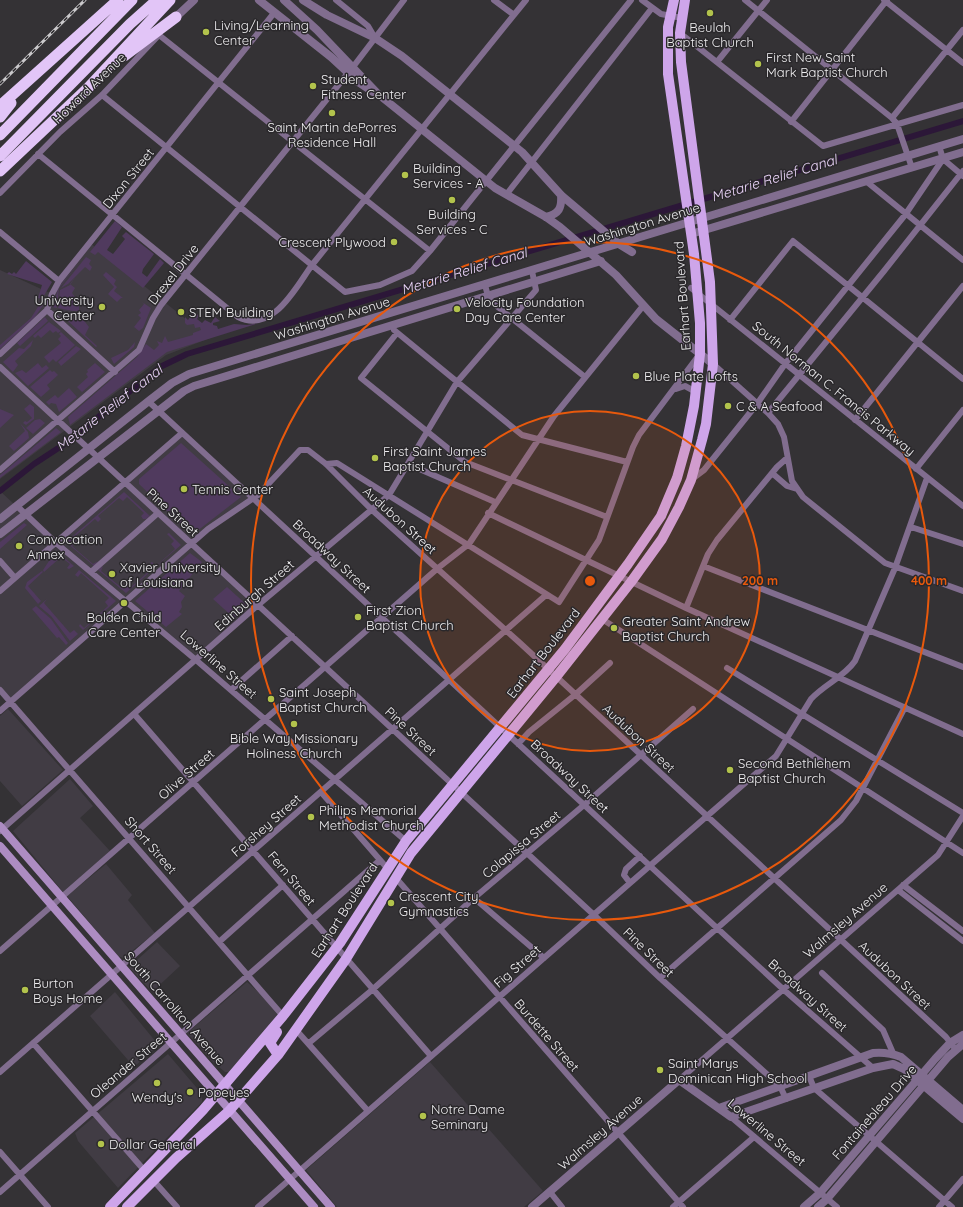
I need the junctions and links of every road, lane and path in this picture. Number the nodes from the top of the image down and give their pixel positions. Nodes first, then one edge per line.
1 (118, 0) edge
2 (132, 0) edge
3 (157, 0) edge
4 (170, 0) edge
5 (194, 0) edge
6 (259, 0) edge
7 (284, 0) edge
8 (303, 0) edge
9 (336, 0) edge
10 (404, 0) edge
11 (494, 0) edge
12 (526, 0) edge
13 (632, 0) edge
14 (642, 0) edge
15 (674, 0) edge
16 (685, 0) edge
17 (745, 0) edge
18 (767, 0) edge
19 (886, 1) edge
20 (652, 8) junction
21 (758, 11) junction
22 (274, 13) junction
23 (514, 15) junction
24 (670, 16) junction
25 (176, 17) junction
26 (682, 18) junction
27 (963, 30) edge
28 (680, 33) junction
29 (159, 35) junction
30 (375, 38) junction
31 (946, 51) junction
32 (717, 62) junction
33 (963, 63) edge
34 (110, 65) junction
35 (350, 70) junction
36 (832, 70) junction
37 (28, 82) junction
38 (218, 82) junction
39 (450, 94) junction
40 (102, 95) junction
41 (963, 105) edge
42 (0, 106) edge
43 (0, 116) edge
44 (892, 118) junction
45 (791, 122) junction
46 (897, 124) junction
47 (423, 129) junction
48 (0, 135) edge
49 (963, 139) edge
50 (293, 141) junction
51 (514, 145) junction
52 (939, 146) junction
53 (166, 148) junction
54 (963, 152) edge
55 (38, 154) junction
56 (908, 155) junction
57 (0, 156) edge
58 (943, 159) junction
59 (532, 161) junction
60 (694, 164) junction
61 (682, 166) junction
62 (912, 168) junction
63 (0, 171) edge
64 (962, 173) edge
65 (486, 181) junction
66 (867, 182) junction
67 (0, 193) edge
68 (506, 195) junction
69 (561, 195) junction
70 (366, 199) junction
71 (757, 202) junction
72 (240, 207) junction
73 (113, 214) junction
74 (760, 214) junction
75 (700, 215) junction
76 (905, 215) junction
77 (546, 217) junction
78 (689, 218) junction
79 (920, 226) junction
80 (703, 231) junction
81 (0, 232) edge
82 (691, 234) junction
83 (619, 244) junction
84 (430, 251) junction
85 (632, 252) dead end
86 (588, 253) junction
87 (963, 260) edge
88 (601, 261) junction
89 (312, 265) junction
90 (532, 270) junction
91 (186, 273) junction
92 (59, 281) junction
93 (534, 282) junction
94 (485, 285) junction
95 (848, 286) junction
96 (963, 286) edge
97 (694, 291) junction
98 (446, 296) junction
99 (488, 296) junction
100 (862, 298) junction
101 (712, 305) junction
102 (643, 306) junction
103 (449, 308) junction
104 (47, 310) junction
105 (512, 318) junction
106 (730, 320) junction
107 (390, 326) junction
108 (337, 330) junction
109 (397, 333) junction
110 (340, 340) junction
111 (917, 342) junction
112 (0, 354) edge
113 (700, 354) junction
114 (238, 358) junction
115 (713, 364) junction
116 (785, 364) junction
117 (0, 367) edge
118 (242, 371) junction
119 (115, 372) junction
120 (800, 376) junction
121 (586, 377) junction
122 (963, 379) edge
123 (457, 382) junction
124 (674, 390) junction
125 (696, 392) junction
126 (148, 401) junction
127 (757, 404) junction
128 (963, 410) edge
129 (158, 411) junction
130 (768, 413) junction
131 (692, 419) junction
132 (855, 420) junction
133 (58, 421) junction
134 (706, 424) junction
135 (182, 433) junction
136 (428, 433) junction
137 (538, 439) junction
138 (90, 449) junction
139 (98, 457) junction
140 (787, 458) junction
141 (627, 462) junction
142 (326, 464) junction
143 (408, 464) junction
144 (916, 469) junction
145 (0, 470) edge
146 (772, 473) junction
147 (927, 478) junction
148 (510, 480) junction
149 (691, 480) junction
150 (125, 482) junction
151 (797, 489) junction
152 (388, 495) junction
153 (252, 499) junction
154 (495, 502) junction
155 (17, 506) junction
156 (963, 506) edge
157 (371, 509) junction
158 (158, 513) junction
159 (488, 513) junction
160 (25, 515) junction
161 (607, 517) junction
162 (0, 519) edge
163 (911, 527) junction
164 (0, 534) edge
165 (56, 543) junction
166 (193, 544) junction
167 (469, 544) junction
168 (963, 544) edge
169 (315, 557) junction
170 (586, 560) junction
171 (0, 561) edge
172 (703, 566) junction
173 (438, 568) junction
174 (894, 568) junction
175 (91, 572) junction
176 (614, 574) junction
177 (15, 578) junction
178 (631, 582) junction
179 (0, 591) edge
180 (963, 591) edge
181 (546, 595) junction
182 (126, 601) junction
183 (258, 605) junction
184 (686, 608) junction
185 (382, 618) junction
186 (602, 619) junction
187 (506, 630) junction
188 (868, 630) junction
189 (292, 636) junction
190 (196, 660) junction
191 (610, 663) dead end
192 (963, 667) edge
193 (325, 668) junction
194 (727, 668) dead end
195 (548, 669) junction
196 (556, 677) junction
197 (838, 677) junction
198 (449, 680) junction
199 (0, 690) edge
200 (231, 690) junction
201 (576, 694) junction
202 (10, 702) junction
203 (905, 707) junction
204 (692, 709) dead end
205 (0, 711) edge
206 (135, 715) junction
207 (802, 715) junction
208 (265, 720) junction
209 (392, 728) junction
210 (500, 728) junction
211 (963, 734) edge
212 (509, 736) junction
213 (788, 739) junction
214 (518, 744) junction
215 (640, 755) junction
216 (876, 760) junction
217 (70, 770) junction
218 (336, 779) junction
219 (193, 783) junction
220 (452, 785) junction
221 (864, 787) junction
222 (321, 792) junction
223 (460, 793) junction
224 (584, 805) junction
225 (963, 814) edge
226 (707, 816) junction
227 (1, 829) edge
228 (129, 838) junction
229 (406, 841) junction
230 (947, 842) junction
231 (0, 846) edge
232 (254, 850) junction
233 (963, 852) edge
234 (526, 853) junction
235 (640, 856) junction
236 (380, 860) junction
237 (650, 866) junction
238 (387, 868) junction
239 (395, 877) junction
240 (774, 878) junction
241 (630, 883) junction
242 (283, 885) junction
243 (903, 885) junction
244 (898, 890) junction
245 (917, 896) junction
246 (61, 898) junction
247 (474, 898) junction
248 (912, 902) junction
249 (52, 905) junction
250 (190, 907) junction
251 (594, 915) junction
252 (312, 920) junction
253 (718, 927) junction
254 (440, 929) junction
255 (963, 931) edge
256 (841, 940) junction
257 (963, 941) edge
258 (219, 942) junction
259 (337, 948) junction
260 (0, 951) edge
261 (544, 958) junction
262 (346, 959) junction
263 (122, 965) junction
264 (822, 973) dead end
265 (113, 974) junction
266 (248, 975) junction
267 (660, 978) junction
268 (372, 990) junction
269 (784, 990) junction
270 (301, 994) junction
271 (499, 996) junction
272 (283, 1016) junction
273 (299, 1027) junction
274 (182, 1034) junction
275 (963, 1035) edge
276 (727, 1039) junction
277 (33, 1042) junction
278 (308, 1042) junction
279 (170, 1044) junction
280 (963, 1044) edge
281 (953, 1046) junction
282 (893, 1053) junction
283 (278, 1055) junction
284 (431, 1056) junction
285 (860, 1058) junction
286 (873, 1068) junction
287 (0, 1072) edge
288 (809, 1076) junction
289 (919, 1077) junction
290 (679, 1080) junction
291 (927, 1083) junction
292 (226, 1085) junction
293 (780, 1086) junction
294 (814, 1088) junction
295 (216, 1096) junction
296 (786, 1098) junction
297 (239, 1100) junction
298 (719, 1108) junction
299 (92, 1110) junction
300 (963, 1110) edge
301 (229, 1111) junction
302 (368, 1111) junction
303 (731, 1118) junction
304 (963, 1119) edge
305 (618, 1132) junction
306 (268, 1133) junction
307 (754, 1137) junction
308 (869, 1137) junction
309 (257, 1142) junction
310 (876, 1142) junction
311 (0, 1152) edge
312 (144, 1170) junction
313 (300, 1170) junction
314 (20, 1174) junction
315 (290, 1179) junction
316 (963, 1179) edge
317 (153, 1180) junction
318 (0, 1192) edge
319 (550, 1192) junction
320 (820, 1193) junction
321 (827, 1199) junction
322 (945, 1201) junction
323 (681, 1205) edge
324 (48, 1207) edge
325 (110, 1207) edge
326 (127, 1207) edge
327 (177, 1207) edge
328 (258, 1207) edge
329 (314, 1207) edge
330 (331, 1207) edge
331 (532, 1207) edge
332 (562, 1207) edge
333 (673, 1207) edge
334 (804, 1207) edge
335 (818, 1207) edge
336 (837, 1207) edge
337 (939, 1207) edge
338 (952, 1207) edge

1 - 37 highway
2 - 48 highway
3 - 57 highway
4 - 34 highway
5 - 25 street, Howard Avenue
6 - 22 street
7 - 35 street
8 - 30 street
9 - 30 street
10 - 30 street, Drexel Drive
11 - 23 street
12 - 23 street
13 - 51 street
14 - 20 street
15 - 24 main road, Earhart Boulevard
16 - 26 main road, Earhart Boulevard
17 - 21 street
18 - 21 street
19 - 31 street
19 - 36 street
20 - 24 street
20 - 59 street
21 - 32 street
21 - 36 street
22 - 35 street
22 - 38 street, Dixon Street
23 - 39 street
24 - 26 street
24 - 61 main road, Earhart Boulevard
25 - 29 street, Howard Avenue
25 - 34 highway
26 - 28 main road, Earhart Boulevard
27 - 31 street
28 - 32 street
28 - 60 main road, Earhart Boulevard
29 - 38 street
29 - 40 street, Howard Avenue
30 - 35 street, Drexel Drive
30 - 39 street
31 - 33 street
31 - 44 street
32 - 45 street
34 - 63 highway
35 - 47 street
35 - 50 street, Drexel Drive
36 - 44 street
36 - 45 street
37 - 42 highway
37 - 43 highway
38 - 50 street
38 - 53 street, Dixon Street
39 - 47 street
39 - 51 street
40 - 53 street
40 - 55 street, Howard Avenue
41 - 46 street
44 - 46 street
45 - 46 street
46 - 56 street
47 - 65 street
47 - 70 street
49 - 52 street, Washington Avenue
50 - 70 street
50 - 72 street, Drexel Drive
51 - 59 street
51 - 65 street
52 - 56 street, Washington Avenue
52 - 58 street
53 - 72 street
53 - 73 street, Dixon Street
54 - 58 street, Washington Avenue
55 - 67 street, Howard Avenue
55 - 73 street
56 - 62 street
56 - 71 street, Washington Avenue
58 - 62 street, Washington Avenue
58 - 64 street
58 - 76 street
59 - 68 street
59 - 69 street
60 - 61 main road
60 - 75 main road, Earhart Boulevard
61 - 78 main road, Earhart Boulevard
62 - 66 street, Washington Avenue
64 - 79 street
65 - 68 street
65 - 84 street
66 - 74 street, Washington Avenue
66 - 76 street
68 - 77 street
69 - 77 street
69 - 83 street
70 - 84 street
70 - 89 street
71 - 74 street
71 - 75 street, Washington Avenue
72 - 89 street
72 - 91 street, Drexel Drive
73 - 91 street
73 - 92 street, Dixon Street
74 - 80 street, Washington Avenue
75 - 78 street, Washington Avenue
75 - 80 main road, Earhart Boulevard
76 - 79 street
76 - 95 street
77 - 86 street
78 - 82 main road, Earhart Boulevard
78 - 83 street, Washington Avenue
79 - 87 street
79 - 100 street
80 - 82 street, Washington Avenue
80 - 101 main road, Earhart Boulevard
81 - 92 street
82 - 97 main road, Earhart Boulevard
83 - 85 street
83 - 86 street, Washington Avenue
84 - 89 street
86 - 88 street
86 - 90 street, Washington Avenue
88 - 93 street, Washington Avenue
88 - 102 street
89 - 91 street
90 - 93 street
90 - 94 street, Washington Avenue
91 - 119 street, Drexel Drive
92 - 104 street, Dixon Street
93 - 99 street, Washington Avenue
93 - 105 street, Edinburgh Street
94 - 98 street, Washington Avenue
94 - 99 street
95 - 100 street
95 - 106 street
95 - 116 street
96 - 111 street
97 - 101 street, South Norman C. Francis Parkway
97 - 113 main road, Earhart Boulevard
98 - 103 street
98 - 108 street, Washington Avenue
99 - 103 street, Washington Avenue
99 - 105 street
100 - 111 street
100 - 120 street
101 - 106 street, South Norman C. Francis Parkway
101 - 115 main road, Earhart Boulevard
102 - 113 street
102 - 121 street, Olive Street
103 - 107 street, Washington Avenue
104 - 112 street, Dixon Street
104 - 119 street
105 - 121 street
105 - 123 street, Edinburgh Street
106 - 116 street, South Norman C. Francis Parkway
107 - 109 street
107 - 110 street, Washington Avenue
108 - 110 street
108 - 114 street, Washington Avenue
109 - 123 street
109 - 136 street
110 - 118 street, Washington Avenue
111 - 122 street
111 - 132 street
113 - 115 street
113 - 124 street
113 - 125 main road, Earhart Boulevard
114 - 118 street
114 - 126 street, Washington Avenue
115 - 127 street
115 - 134 main road, Earhart Boulevard
116 - 120 street, South Norman C. Francis Parkway
116 - 127 street
117 - 133 street, Pine Street
118 - 129 street, Washington Avenue
119 - 133 street, Drexel Drive
120 - 130 street
120 - 132 street, South Norman C. Francis Parkway
121 - 137 street, Olive Street
123 - 136 street, Edinburgh Street
123 - 137 street
124 - 125 street
124 - 141 street
125 - 131 main road, Earhart Boulevard
126 - 129 street, Broadway Street
126 - 138 street, Washington Avenue
127 - 130 street
127 - 149 street
128 - 144 street
129 - 135 street, Broadway Street
129 - 139 street, Washington Avenue
130 - 140 street
131 - 134 main road
131 - 176 main road, Earhart Boulevard
132 - 144 street, South Norman C. Francis Parkway
133 - 138 street, Pine Street
133 - 145 street, Drexel Drive
134 - 149 main road, Earhart Boulevard
135 - 150 street
135 - 153 street, Broadway Street
136 - 143 street, Edinburgh Street
136 - 148 street
137 - 141 street
137 - 148 street, Olive Street
138 - 139 street, Pine Street
138 - 155 street, Washington Avenue
139 - 150 street, Pine Street
139 - 160 street, Washington Avenue
140 - 146 street
140 - 151 street
141 - 161 street
142 - 152 street
142 - 153 street, Audubon Street
142 - 157 street, Audubon Street
143 - 152 street, Edinburgh Street
143 - 154 street
144 - 147 street, South Norman C. Francis Parkway
146 - 151 street
146 - 172 street
147 - 156 street, South Norman C. Francis Parkway
147 - 163 street, Fig Street
148 - 154 street, Olive Street
148 - 161 street
149 - 178 main road, Earhart Boulevard
150 - 158 street, Pine Street
150 - 165 street
151 - 174 street
152 - 157 street, Edinburgh Street
152 - 167 street
153 - 166 street
153 - 169 street, Broadway Street
154 - 159 street, Olive Street
155 - 160 street, Lowerline Street
155 - 162 street, Washington Avenue
157 - 169 street, Edinburgh Street
157 - 173 street, Audubon Street
158 - 166 street, Pine Street
158 - 175 street
159 - 167 street, Olive Street
159 - 170 street
160 - 164 street, Washington Avenue
160 - 165 street, Lowerline Street
161 - 170 street
163 - 168 street
163 - 174 street, Fig Street
165 - 175 street, Lowerline Street
165 - 177 street
166 - 182 street
166 - 183 street, Pine Street
167 - 173 street, Olive Street
167 - 181 street
169 - 183 street, Edinburgh Street
169 - 185 street, Broadway Street
170 - 176 street
170 - 181 street
171 - 177 street
172 - 184 street
172 - 188 street
173 - 185 street, Olive Street
173 - 187 street, Audubon Street
174 - 180 street
174 - 188 street, Fig Street
175 - 182 street, Lowerline Street
176 - 178 street
176 - 195 main road, Earhart Boulevard
177 - 179 street
178 - 184 street
178 - 186 main road, Earhart Boulevard
181 - 187 street, Forshey Street
182 - 190 street, Lowerline Street
182 - 202 street
183 - 189 street, Pine Street
183 - 190 street, Edinburgh Street
184 - 197 street
185 - 193 street, Olive Street
185 - 198 street, Broadway Street
186 - 196 main road, Earhart Boulevard
186 - 213 street
187 - 195 street, Audubon Street
187 - 198 street, Forshey Street
188 - 192 street
188 - 197 street, Fig Street
189 - 193 street, Pine Street
189 - 200 street
190 - 200 street, Lowerline Street
190 - 206 street, Edinburgh Street
191 - 201 street
193 - 208 street, Olive Street
193 - 209 street, Pine Street
194 - 207 street
195 - 196 street, Audubon Street
195 - 210 main road, Earhart Boulevard
196 - 201 street, Audubon Street
196 - 212 main road, Earhart Boulevard
197 - 203 street
197 - 207 street, Fig Street
198 - 209 street, Forshey Street
198 - 210 street, Broadway Street
199 - 202 street, Short Street
200 - 208 street, Lowerline Street
201 - 214 street
201 - 215 street, Audubon Street
202 - 205 street
202 - 217 street, Short Street
203 - 211 street
203 - 216 street
204 - 215 street, Colapissa Street
206 - 217 street, Edinburgh Street
206 - 219 street, Fern Street
207 - 213 street, Fig Street
207 - 216 street
208 - 218 street, Lowerline Street
208 - 219 street, Olive Street
209 - 218 street, Forshey Street
209 - 220 street, Pine Street
210 - 212 street, Broadway Street
210 - 220 main road, Earhart Boulevard
212 - 214 street, Broadway Street
212 - 223 main road, Earhart Boulevard
213 - 221 street
213 - 226 street, Fig Street
214 - 224 street, Broadway Street
215 - 224 street, Colapissa Street
215 - 226 street, Audubon Street
216 - 221 street
216 - 225 street
217 - 227 street, Edinburgh Street
217 - 228 street, Short Street
218 - 222 street, Forshey Street
218 - 229 street, Lowerline Street
219 - 228 street, Olive Street
219 - 232 street, Fern Street
220 - 223 street, Pine Street
220 - 229 main road, Earhart Boulevard
221 - 230 street
221 - 240 street
222 - 232 street, Forshey Street
222 - 236 street
223 - 234 street, Pine Street
223 - 239 main road, Earhart Boulevard
224 - 234 street, Colapissa Street
224 - 235 street, Broadway Street
225 - 230 street, Walmsley Avenue
226 - 237 street, Fig Street
226 - 240 street, Audubon Street
227 - 246 main road, South Carrollton Avenue
228 - 246 street, Olive Street
228 - 250 street, Short Street
229 - 238 main road, Earhart Boulevard
230 - 233 street
230 - 243 street, Walmsley Avenue
231 - 249 main road, South Carrollton Avenue
232 - 242 street, Fern Street
232 - 250 street, Forshey Street
234 - 247 street, Colapissa Street
234 - 251 street, Pine Street
235 - 237 street, Broadway Street
235 - 241 street
236 - 238 street
236 - 252 street, Oleander Street
237 - 241 street, Fig Street
237 - 253 street, Broadway Street
238 - 259 main road, Earhart Boulevard
239 - 254 street, Burdette Street
239 - 262 main road, Earhart Boulevard
240 - 253 street
240 - 256 street, Audubon Street
241 - 251 street, Fig Street
242 - 252 street, Fern Street
242 - 258 street
243 - 244 street, Walmsley Avenue
243 - 245 street
244 - 248 street
244 - 256 street, Walmsley Avenue
245 - 248 street
245 - 255 street
246 - 249 street, Olive Street
246 - 263 main road, South Carrollton Avenue
247 - 254 street, Colapissa Street
247 - 261 street
248 - 257 street
249 - 260 street, Olive Street
249 - 265 main road, South Carrollton Avenue
250 - 258 street, Short Street
250 - 263 street, Forshey Street
251 - 261 street, Fig Street
251 - 267 street, Pine Street
252 - 259 street, Fern Street
252 - 266 street, Oleander Street
253 - 267 street
253 - 269 street, Broadway Street
254 - 268 street, Colapissa Street
254 - 271 street, Burdette Street
256 - 269 street, Walmsley Avenue
256 - 281 street, Audubon Street
258 - 266 street, Short Street
259 - 262 street, Fern Street
259 - 270 main road, Earhart Boulevard
261 - 271 street, Fig Street
262 - 268 street, Fern Street
262 - 273 main road, Earhart Boulevard
263 - 265 street, Forshey Street
263 - 274 main road, South Carrollton Avenue
264 - 282 street
265 - 277 street, Forshey Street
265 - 279 main road, South Carrollton Avenue
266 - 272 street, Short Street
266 - 274 street, Oleander Street
267 - 276 street, Pine Street
268 - 278 street, Colapissa Street
268 - 284 street, Fern Street
269 - 276 street, Walmsley Avenue
269 - 285 street, Broadway Street
270 - 272 main road, Earhart Boulevard
270 - 273 main road
271 - 284 street, Fig Street
271 - 305 street, Burdette Street
272 - 283 main road
272 - 292 main road, Earhart Boulevard
273 - 278 street
273 - 283 main road, Earhart Boulevard
274 - 279 street, Oleander Street
274 - 292 main road, South Carrollton Avenue
275 - 281 street, Fontainebleau Drive
276 - 290 street, Walmsley Avenue
276 - 293 street, Pine Street
277 - 287 street, Forshey Street
277 - 299 street
278 - 302 street
279 - 295 main road, South Carrollton Avenue
279 - 299 street, Oleander Street
280 - 281 street, Fontainebleau Drive
281 - 289 street, Fontainebleau Drive
281 - 291 street, Fontainebleau Drive
282 - 285 street
282 - 289 street
283 - 297 main road, Earhart Boulevard
284 - 302 street, Fig Street
285 - 286 street, Broadway Street
285 - 288 street
286 - 289 street
286 - 294 street
288 - 293 street
288 - 294 street
289 - 291 street
289 - 308 street, Fontainebleau Drive
290 - 298 street, Lowerline Street
290 - 305 street, Walmsley Avenue
291 - 300 street
291 - 304 street
291 - 310 street, Fontainebleau Drive
292 - 295 main road, Earhart Boulevard
292 - 297 main road, South Carrollton Avenue
293 - 296 street, Pine Street
293 - 298 street
294 - 296 street
294 - 308 street
295 - 301 main road, South Carrollton Avenue
295 - 312 main road, Earhart Boulevard
296 - 303 street
297 - 301 main road, Earhart Boulevard
297 - 306 main road, South Carrollton Avenue
298 - 303 street, Lowerline Street
299 - 312 street
299 - 314 street, Oleander Street
301 - 309 main road, South Carrollton Avenue
301 - 317 main road, Earhart Boulevard
302 - 313 street, Fig Street
303 - 307 street, Lowerline Street
305 - 319 street, Walmsley Avenue
305 - 323 street, Burdette Street
306 - 309 main road
306 - 313 main road, South Carrollton Avenue
307 - 320 street, Lowerline Street
307 - 323 street
308 - 310 street
308 - 320 street, Fontainebleau Drive
309 - 315 main road, South Carrollton Avenue
310 - 321 street, Fontainebleau Drive
310 - 322 street
311 - 314 street
312 - 325 main road, Earhart Boulevard
313 - 315 street, Fig Street
313 - 330 main road, South Carrollton Avenue
314 - 318 street, Oleander Street
314 - 324 street
315 - 328 street, Fig Street
315 - 329 main road, South Carrollton Avenue
316 - 322 street
317 - 326 main road, Earhart Boulevard
317 - 327 street
319 - 331 street, Walmsley Avenue
319 - 332 street
320 - 321 street, Lowerline Street
320 - 334 street, Fontainebleau Drive
321 - 335 street, Fontainebleau Drive
321 - 336 street, Lowerline Street
322 - 337 street
322 - 338 street
323 - 333 street

